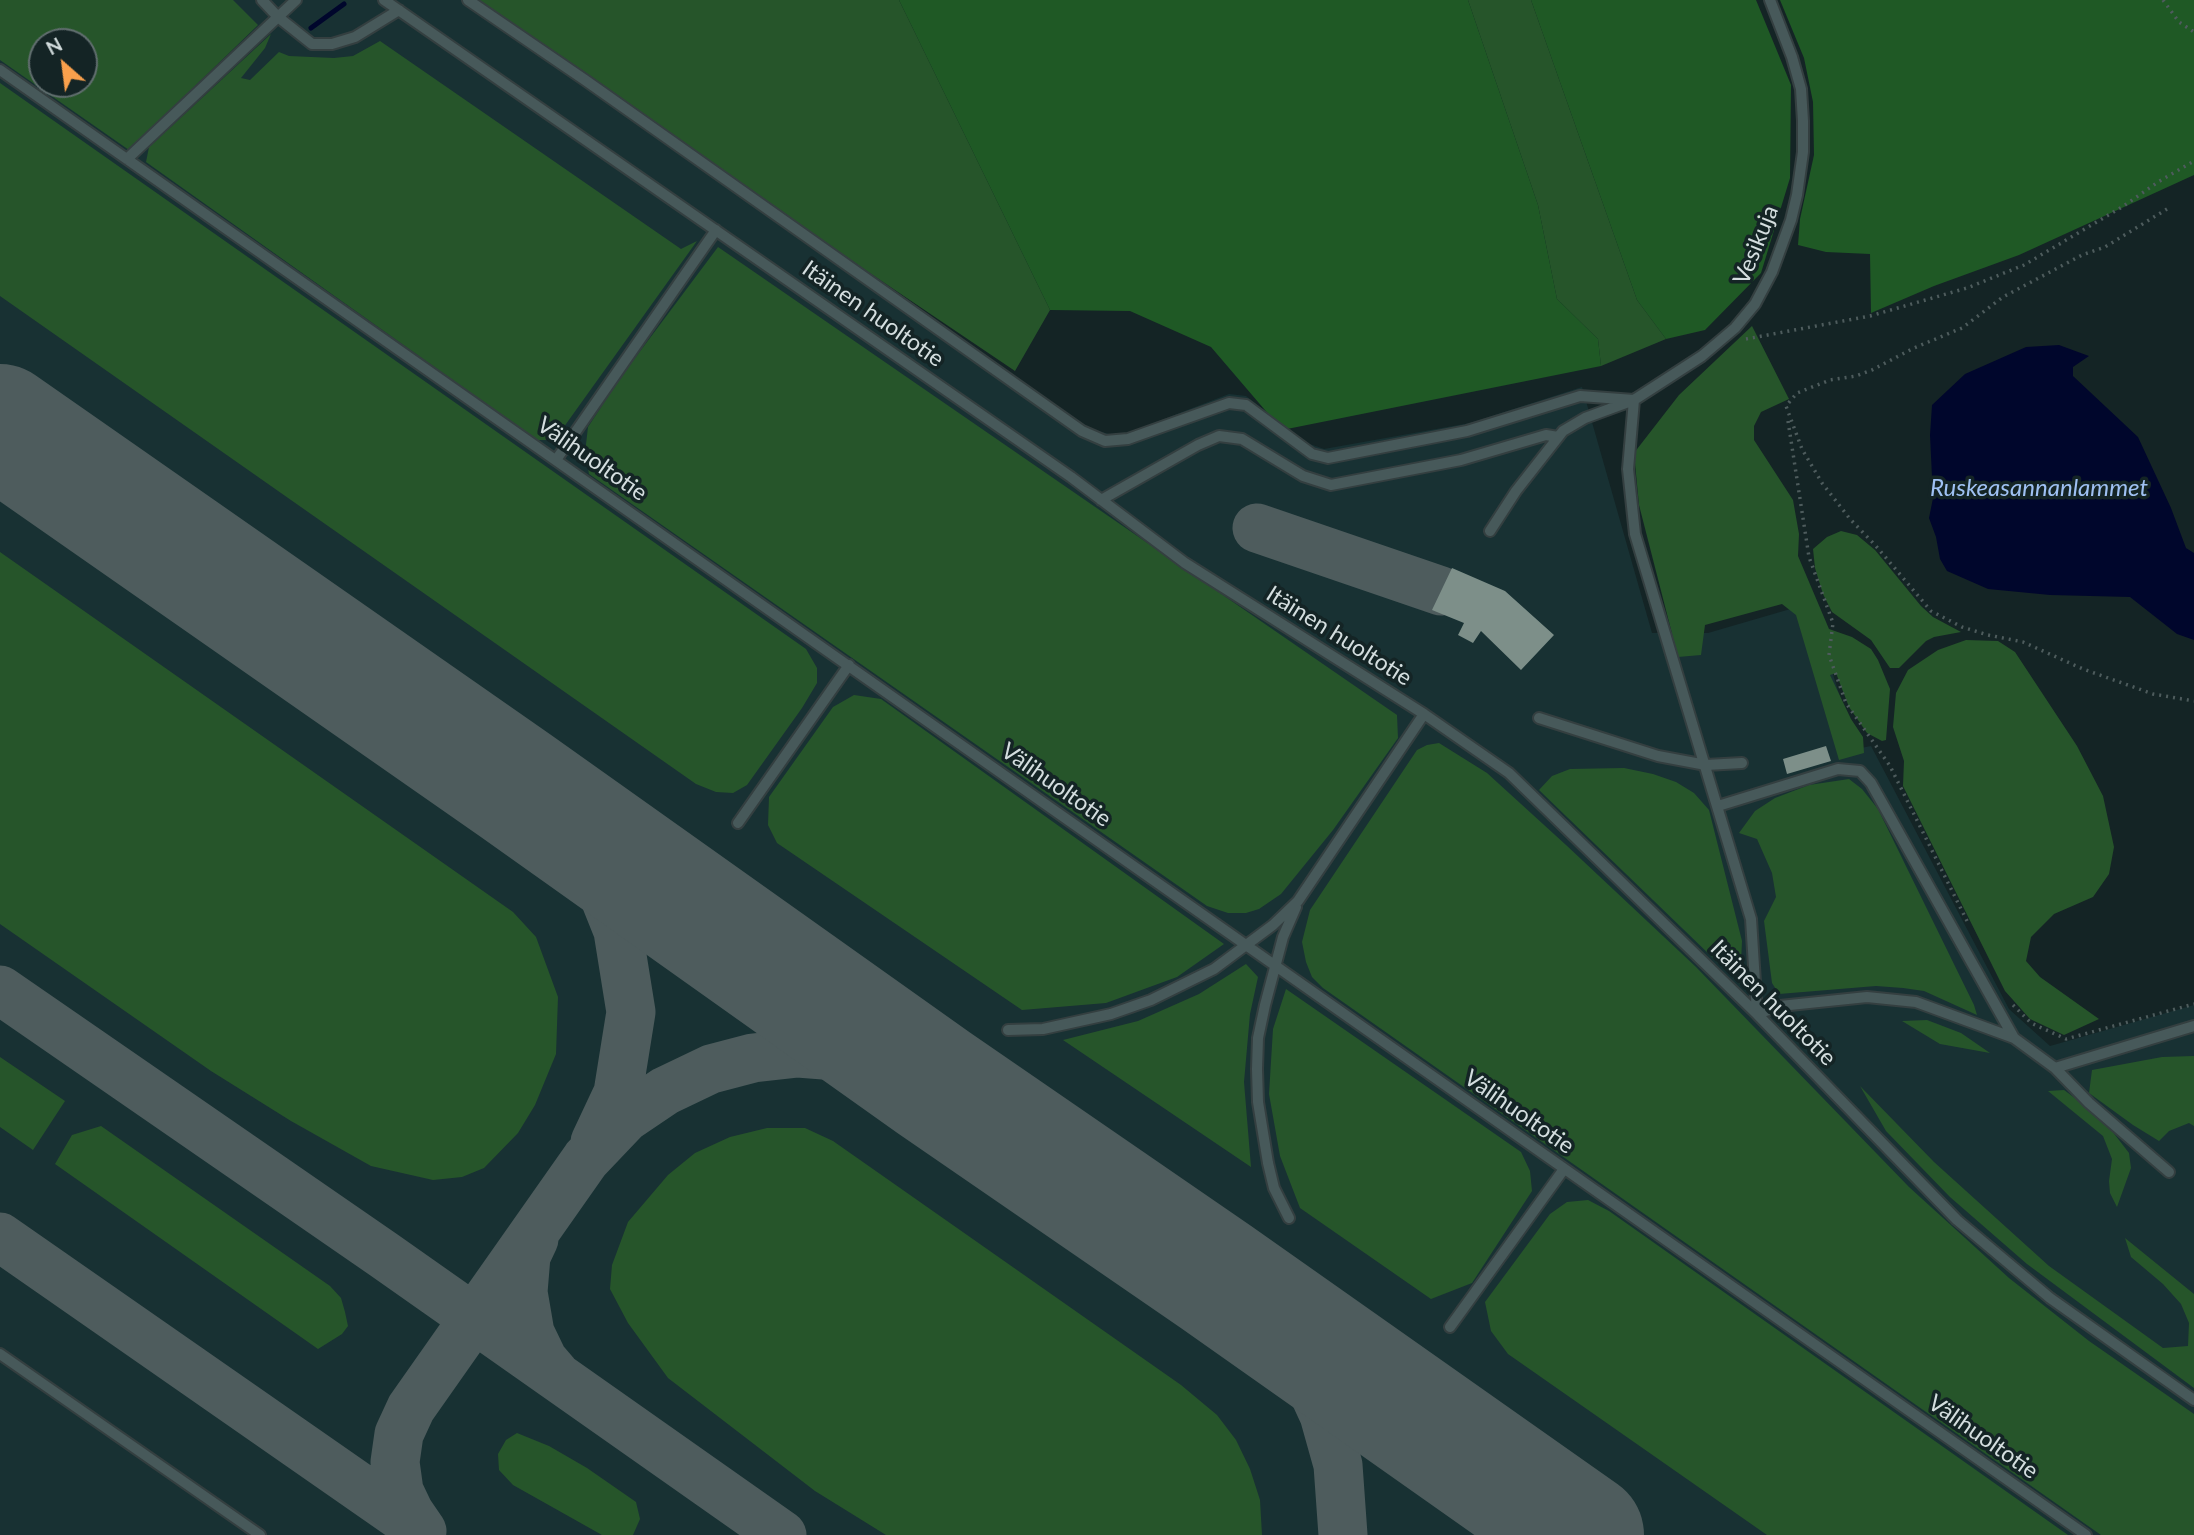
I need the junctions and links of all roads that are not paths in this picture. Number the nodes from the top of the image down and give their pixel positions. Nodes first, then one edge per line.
1 (262, 0) edge
2 (296, 0) edge
3 (384, 0) edge
4 (468, 0) edge
5 (1770, 0) edge
6 (399, 10) junction
7 (278, 17) junction
8 (0, 70) edge
9 (127, 159) junction
10 (716, 230) junction
11 (1634, 400) junction
12 (1558, 437) junction
13 (556, 460) junction
14 (1101, 500) junction
15 (1490, 531) dead end
16 (849, 665) junction
17 (1424, 714) junction
18 (1539, 718) dead end
19 (1742, 764) dead end
20 (1706, 765) junction
21 (1718, 806) junction
22 (738, 822) dead end
23 (1298, 901) junction
24 (1247, 945) junction
25 (1275, 965) junction
26 (1757, 1014) junction
27 (2194, 1026) edge
28 (1009, 1030) dead end
29 (2014, 1038) junction
30 (2054, 1068) junction
31 (1564, 1170) junction
32 (2169, 1172) dead end
33 (1289, 1218) dead end
34 (1450, 1327) dead end
35 (0, 1354) edge
36 (2194, 1400) edge
37 (260, 1535) edge
38 (2087, 1535) edge

1 - 7 lane
2 - 7 lane
3 - 6 lane, Itäinen huoltotie
4 - 11 lane
5 - 11 lane, Vesikuja
6 - 7 lane
6 - 10 lane, Itäinen huoltotie
7 - 9 lane
8 - 9 lane, Välihuoltotie
9 - 13 lane, Välihuoltotie
10 - 13 lane
10 - 14 lane, Itäinen huoltotie
11 - 12 lane, Vesikuja
11 - 20 lane
12 - 14 lane
12 - 15 lane
13 - 16 lane, Välihuoltotie
14 - 17 lane, Itäinen huoltotie
16 - 22 lane
16 - 24 lane, Välihuoltotie
17 - 23 lane
17 - 26 lane, Itäinen huoltotie
18 - 20 lane
19 - 20 lane
20 - 21 lane
21 - 26 lane
21 - 29 lane
23 - 24 lane
23 - 25 lane
24 - 25 lane, Välihuoltotie
24 - 28 lane
25 - 31 lane, Välihuoltotie
25 - 33 lane
26 - 29 lane
26 - 36 lane, Itäinen huoltotie
27 - 30 lane
29 - 30 lane
30 - 32 lane
31 - 34 lane
31 - 38 lane, Välihuoltotie
35 - 37 lane

